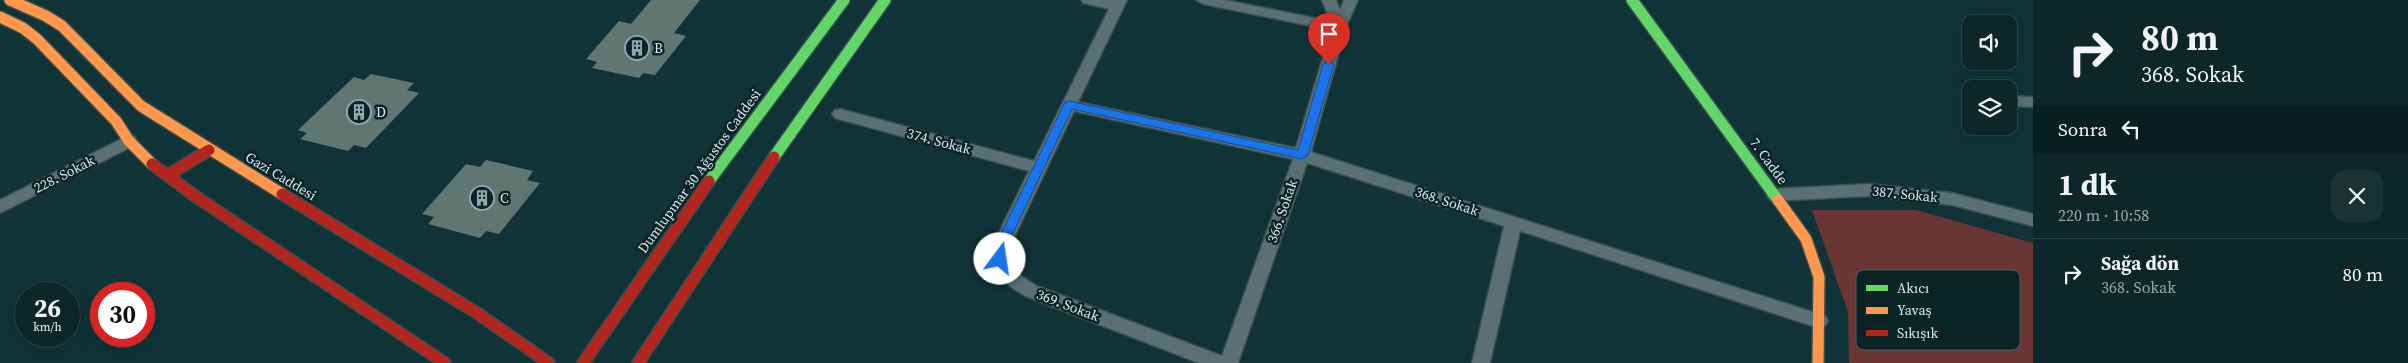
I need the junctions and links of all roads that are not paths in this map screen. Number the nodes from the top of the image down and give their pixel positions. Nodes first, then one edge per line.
1 (5, 0) edge
2 (10, 0) edge
3 (844, 0) edge
4 (885, 0) edge
5 (1088, 0) edge
6 (1203, 0) edge
7 (1329, 0) edge
8 (1351, 0) edge
9 (1632, 0) edge
10 (0, 3) edge
11 (30, 3) edge
12 (1119, 3) edge
13 (0, 16) edge
14 (1339, 27) junction
15 (2017, 101) edge
16 (2033, 102) edge
17 (1069, 105) junction
18 (840, 114) dead end
19 (129, 141) junction
20 (208, 150) junction
21 (1302, 155) junction
22 (1038, 168) junction
23 (168, 175) junction
24 (1775, 195) junction
25 (0, 207) edge
26 (2033, 220) edge
27 (1513, 223) junction
28 (1819, 320) junction
29 (444, 363) edge
30 (549, 363) edge
31 (583, 363) edge
32 (638, 363) edge
33 (1220, 363) edge
34 (1229, 363) edge
35 (1481, 363) edge
36 (1818, 363) edge

1 - 10 main road
2 - 11 main road, Gazi Caddesi
3 - 31 main road, Dumlupınar 30 Ağustos Caddesi
4 - 32 main road
5 - 12 street
6 - 14 street
7 - 14 street
8 - 14 street, 366. Sokak
9 - 24 main road, 7. Cadde
11 - 20 main road, Gazi Caddesi
12 - 17 street, 369. Sokak
13 - 19 main road
14 - 21 street, 366. Sokak
15 - 16 street
17 - 21 street, 368. Sokak
17 - 22 street, 369. Sokak
18 - 22 street, 374. Sokak
19 - 23 main road
19 - 25 street, 228. Sokak
20 - 23 main road
20 - 30 main road, Gazi Caddesi
21 - 27 street, 368. Sokak
21 - 34 street, 366. Sokak
22 - 33 street, 369. Sokak
23 - 29 main road
24 - 26 street, 387. Sokak
24 - 28 main road, 7. Cadde
27 - 28 street, 368. Sokak
27 - 35 street
28 - 36 main road, 7. Cadde

